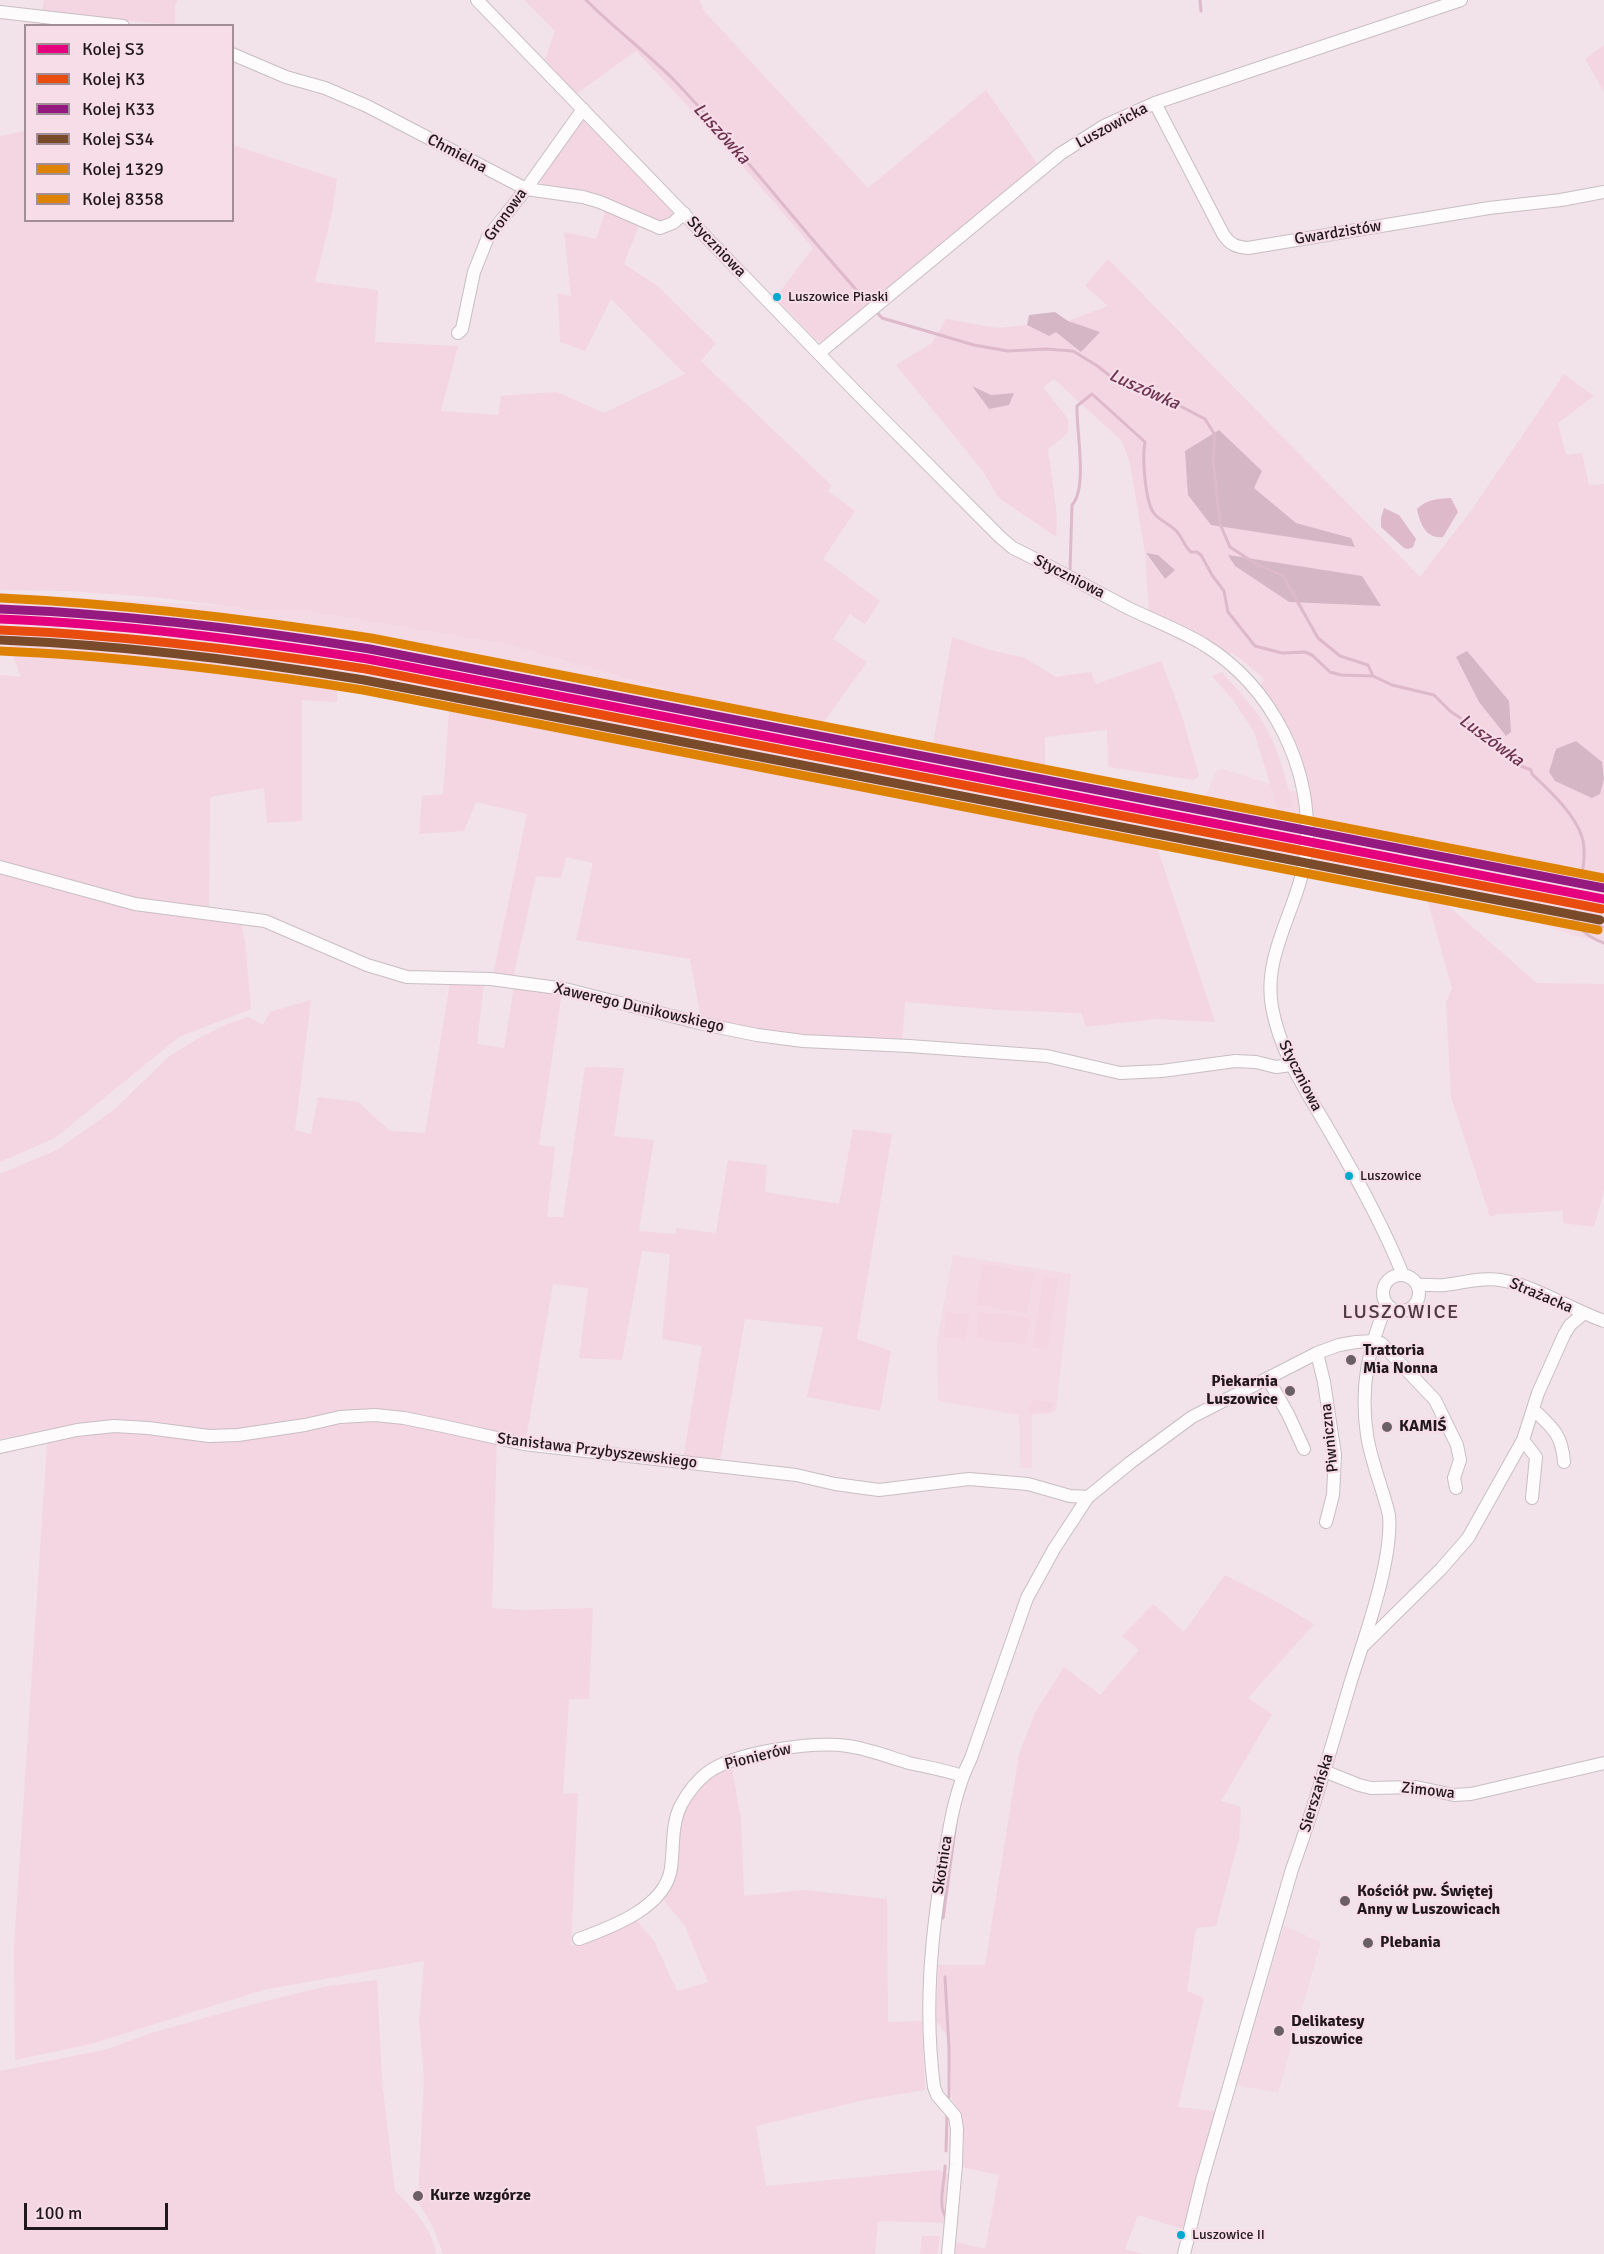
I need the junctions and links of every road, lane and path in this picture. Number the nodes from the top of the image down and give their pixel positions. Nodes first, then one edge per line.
1 (477, 0) edge
2 (1461, 0) edge
3 (0, 12) edge
4 (105, 24) edge
5 (234, 55) edge
6 (1155, 103) junction
7 (583, 109) junction
8 (526, 189) junction
9 (1604, 192) edge
10 (684, 213) junction
11 (458, 333) dead end
12 (819, 353) junction
13 (0, 867) edge
14 (1291, 1065) junction
15 (1398, 1276) junction
16 (1418, 1291) junction
17 (1387, 1304) junction
18 (1399, 1311) junction
19 (1583, 1314) junction
20 (1604, 1321) edge
21 (1375, 1335) junction
22 (1317, 1353) junction
23 (1268, 1379) junction
24 (1534, 1410) junction
25 (1523, 1440) junction
26 (0, 1447) edge
27 (1304, 1449) dead end
28 (1564, 1462) dead end
29 (1456, 1488) dead end
30 (1088, 1497) junction
31 (1532, 1498) dead end
32 (1326, 1522) dead end
33 (1361, 1647) junction
34 (1604, 1763) edge
35 (1323, 1771) junction
36 (962, 1776) junction
37 (579, 1939) dead end
38 (948, 2254) edge
39 (1184, 2254) edge

1 - 7 street, Styczniowa
2 - 6 street, Luszowicka
3 - 4 street
5 - 8 street, Chmielna
6 - 9 street, Gwardzistów
6 - 12 street, Luszowicka
7 - 8 street, Gronowa
7 - 10 street, Styczniowa
8 - 10 street, Chmielna
8 - 11 street, Gronowa
10 - 12 street, Styczniowa
12 - 14 street, Styczniowa
13 - 14 street, Xawerego Dunikowskiego
14 - 15 street, Styczniowa
15 - 16 street
15 - 17 street
16 - 18 street
16 - 19 street, Strażacka
17 - 18 street
17 - 21 street, Sierszańska
18 - 21 street
19 - 20 street, Strażacka
19 - 24 street
21 - 22 street, Skotnica
21 - 29 street
21 - 33 street, Sierszańska
22 - 23 street, Skotnica
22 - 32 street, Piwniczna
23 - 27 street
23 - 30 street, Skotnica
24 - 25 street
24 - 28 street
25 - 31 street
25 - 33 street
26 - 30 street, Stanisława Przybyszewskiego
30 - 36 street, Skotnica
33 - 35 street, Sierszańska
34 - 35 street, Zimowa
35 - 39 street, Sierszańska
36 - 37 street, Pionierów
36 - 38 street, Skotnica

